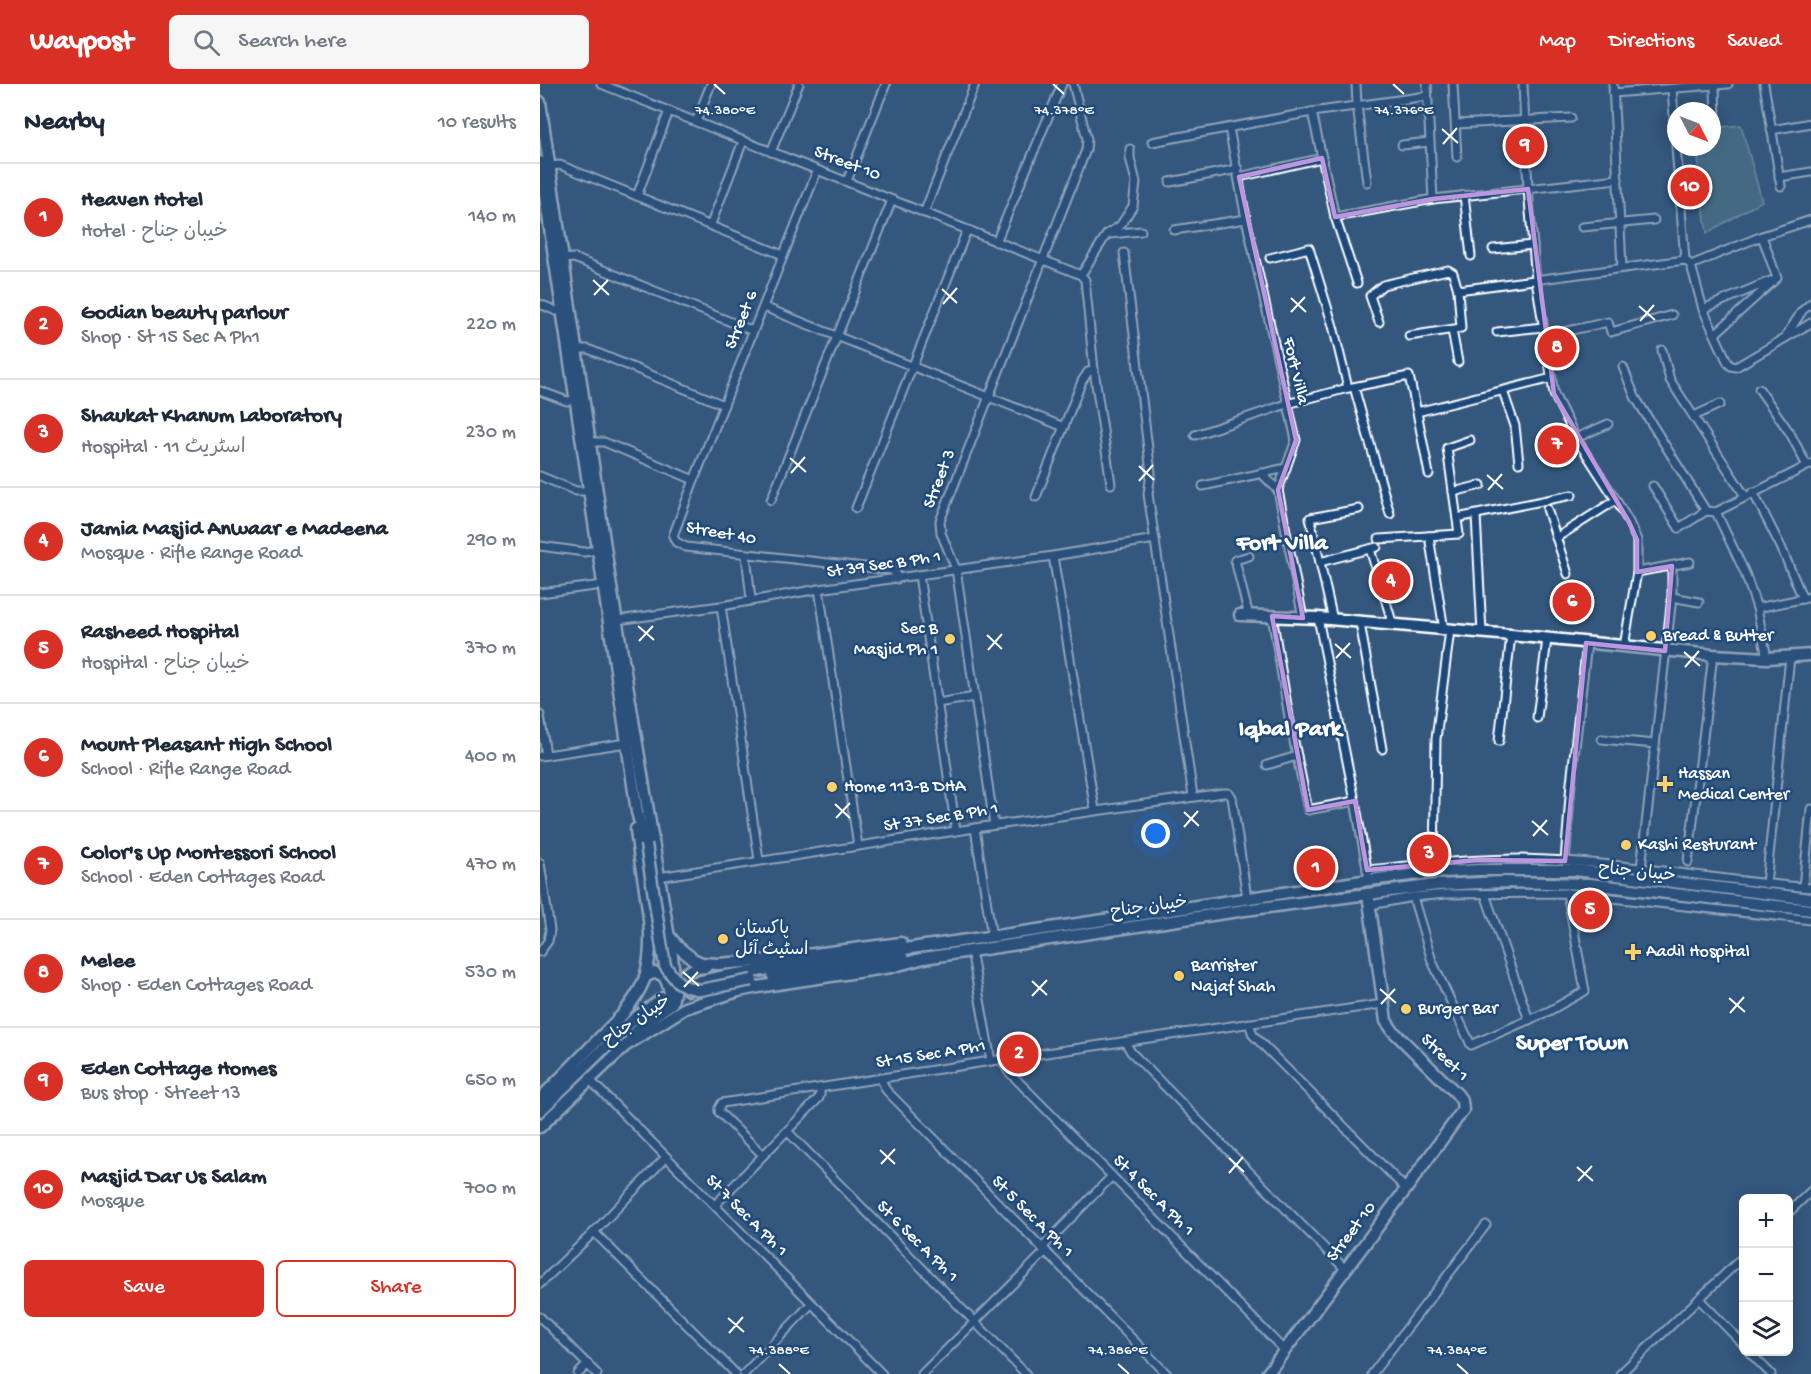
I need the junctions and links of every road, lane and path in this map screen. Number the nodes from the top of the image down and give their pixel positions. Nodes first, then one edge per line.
1 (601, 84) edge
2 (626, 84) edge
3 (711, 84) edge
4 (799, 84) edge
5 (886, 84) edge
6 (975, 84) edge
7 (1062, 84) edge
8 (1073, 84) edge
9 (1356, 84) edge
10 (1427, 84) edge
11 (1453, 84) edge
12 (1523, 84) edge
13 (1613, 84) edge
14 (1728, 84) edge
15 (1764, 84) edge
16 (1715, 86) junction
17 (1672, 89) junction
18 (623, 93) junction
19 (1427, 96) junction
20 (1613, 97) junction
21 (540, 102) edge
22 (1673, 102) edge
23 (1715, 102) edge
24 (1357, 105) junction
25 (669, 111) junction
26 (1312, 111) junction
27 (1571, 118) dead end
28 (1525, 121) junction
29 (696, 122) junction
30 (1811, 123) edge
31 (1456, 124) junction
32 (1229, 128) junction
33 (1771, 130) junction
34 (743, 141) junction
35 (1152, 142) dead end
36 (1430, 142) junction
37 (1402, 145) dead end
38 (1130, 149) dead end
39 (771, 152) junction
40 (1677, 156) edge
41 (1457, 157) dead end
42 (1322, 159) junction
43 (545, 164) edge
44 (1238, 169) junction
45 (817, 171) junction
46 (1811, 172) edge
47 (1239, 177) junction
48 (1779, 177) junction
49 (1618, 179) junction
50 (847, 181) junction
51 (1170, 182) dead end
52 (1367, 182) dead end
53 (1781, 186) dead end
54 (1528, 189) junction
55 (1464, 195) junction
56 (638, 196) junction
57 (1433, 199) junction
58 (892, 200) junction
59 (924, 213) junction
60 (1335, 217) junction
61 (544, 219) edge
62 (1246, 219) junction
63 (1654, 220) dead end
64 (1811, 220) edge
65 (711, 224) junction
66 (1620, 224) junction
67 (1582, 227) dead end
68 (967, 230) junction
69 (1174, 230) dead end
70 (1141, 231) dead end
71 (1107, 234) junction
72 (1762, 236) junction
73 (996, 242) junction
74 (1533, 245) junction
75 (1493, 249) dead end
76 (1124, 253) dead end
77 (783, 255) junction
78 (1471, 256) dead end
79 (1270, 258) dead end
80 (563, 259) junction
81 (1042, 260) junction
82 (1688, 263) junction
83 (1622, 268) junction
84 (1081, 275) junction
85 (1777, 278) junction
86 (1536, 280) junction
87 (1357, 283) dead end
88 (1458, 290) junction
89 (1811, 303) edge
90 (540, 304) edge
91 (764, 307) junction
92 (1703, 309) junction
93 (562, 310) junction
94 (1672, 315) dead end
95 (1379, 322) dead end
96 (1811, 322) edge
97 (1544, 327) junction
98 (1452, 330) junction
99 (753, 331) junction
100 (1497, 332) dead end
101 (1715, 334) junction
102 (838, 336) junction
103 (1409, 336) dead end
104 (1545, 336) junction
105 (1784, 339) junction
106 (577, 349) junction
107 (1662, 350) dead end
108 (1458, 362) dead end
109 (912, 366) junction
110 (1623, 367) dead end
111 (1094, 370) junction
112 (1552, 378) junction
113 (1351, 388) junction
114 (1759, 389) dead end
115 (540, 391) edge
116 (1503, 391) junction
117 (988, 397) junction
118 (576, 400) junction
119 (1287, 404) junction
120 (1720, 404) dead end
121 (724, 405) junction
122 (1417, 412) junction
123 (1694, 416) junction
124 (1608, 424) dead end
125 (1064, 427) junction
126 (1195, 435) dead end
127 (1576, 438) junction
128 (1470, 440) dead end
129 (590, 442) junction
130 (1519, 463) dead end
131 (1809, 465) edge
132 (1286, 468) junction
133 (1261, 473) junction
134 (1429, 474) dead end
135 (540, 476) edge
136 (694, 480) junction
137 (1111, 484) dead end
138 (1481, 485) dead end
139 (1203, 486) dead end
140 (1653, 486) dead end
141 (1278, 490) junction
142 (590, 491) junction
143 (1453, 492) junction
144 (1753, 492) junction
145 (1572, 495) dead end
146 (1745, 496) junction
147 (1036, 497) dead end
148 (771, 500) dead end
149 (1616, 501) junction
150 (856, 508) dead end
151 (1359, 509) dead end
152 (1547, 509) dead end
153 (1706, 511) junction
154 (1716, 512) junction
155 (1390, 514) dead end
156 (1476, 515) junction
157 (1456, 518) junction
158 (1429, 536) junction
159 (1556, 538) junction
160 (1155, 539) junction
161 (1379, 539) dead end
162 (540, 546) edge
163 (598, 550) junction
164 (746, 555) junction
165 (1053, 556) junction
166 (1249, 556) dead end
167 (1320, 561) junction
168 (1690, 562) dead end
169 (1672, 566) junction
170 (956, 569) junction
171 (1637, 572) junction
172 (1568, 574) dead end
173 (919, 575) junction
174 (897, 579) junction
175 (603, 585) junction
176 (819, 589) junction
177 (540, 593) edge
178 (1672, 597) junction
179 (1807, 598) edge
180 (752, 599) junction
181 (1699, 602) dead end
182 (721, 606) junction
183 (1757, 608) junction
184 (1244, 615) joint
185 (1272, 616) junction
186 (1303, 618) junction
187 (1318, 618) junction
188 (617, 620) junction
189 (1333, 620) junction
190 (1360, 622) junction
191 (1393, 625) junction
192 (1447, 630) junction
193 (1482, 633) junction
194 (1511, 635) junction
195 (1547, 639) junction
196 (1587, 643) junction
197 (1624, 646) junction
198 (1665, 651) junction
199 (1811, 655) edge
200 (1713, 656) junction
201 (1790, 657) junction
202 (1767, 658) junction
203 (975, 697) junction
204 (937, 703) junction
205 (540, 715) edge
206 (1537, 718) dead end
207 (1602, 739) dead end
208 (1499, 741) dead end
209 (627, 743) junction
210 (1655, 744) junction
211 (1382, 749) dead end
212 (543, 755) edge
213 (1297, 756) junction
214 (1267, 765) dead end
215 (1193, 796) junction
216 (1354, 801) junction
217 (1811, 809) edge
218 (1095, 810) junction
219 (638, 812) junction
220 (994, 825) junction
221 (975, 828) junction
222 (956, 831) junction
223 (858, 846) junction
224 (759, 860) junction
225 (1565, 861) junction
226 (1688, 862) dead end
227 (540, 863) edge
228 (1434, 864) junction
229 (1641, 868) junction
230 (1368, 875) junction
231 (658, 877) junction
232 (1766, 884) junction
233 (1807, 888) edge
234 (1567, 893) junction
235 (1368, 894) junction
236 (1485, 894) junction
237 (1413, 897) junction
238 (1248, 898) junction
239 (1811, 899) edge
240 (1370, 905) junction
241 (1811, 910) edge
242 (1811, 920) edge
243 (669, 937) junction
244 (992, 937) junction
245 (971, 950) junction
246 (540, 952) edge
247 (924, 952) junction
248 (718, 964) junction
249 (645, 977) junction
250 (688, 984) dead end
251 (738, 991) junction
252 (668, 998) junction
253 (1383, 1004) junction
254 (1529, 1020) junction
255 (1249, 1023) junction
256 (1125, 1042) junction
257 (625, 1046) junction
258 (991, 1060) junction
259 (1002, 1060) junction
260 (880, 1077) junction
261 (589, 1079) junction
262 (819, 1088) junction
263 (540, 1099) edge
264 (1463, 1110) joint
265 (540, 1111) edge
266 (540, 1127) edge
267 (787, 1131) junction
268 (763, 1155) junction
269 (666, 1157) junction
270 (1112, 1176) junction
271 (1406, 1189) junction
272 (1811, 1191) edge
273 (714, 1204) junction
274 (1793, 1208) edge
275 (1486, 1225) dead end
276 (594, 1232) junction
277 (1044, 1250) junction
278 (1739, 1260) edge
279 (1346, 1269) junction
280 (540, 1284) edge
281 (1699, 1299) junction
282 (811, 1304) junction
283 (540, 1317) edge
284 (975, 1322) junction
285 (1739, 1342) edge
286 (1285, 1352) junction
287 (1753, 1356) edge
288 (588, 1364) junction
289 (578, 1374) edge
290 (597, 1374) edge
291 (736, 1374) edge
292 (744, 1374) edge
293 (882, 1374) edge
294 (922, 1374) edge
295 (1026, 1374) edge
296 (1167, 1374) edge
297 (1267, 1374) edge
298 (1372, 1374) edge
299 (1620, 1374) edge
300 (1771, 1374) edge

1 - 18 street, Street 10
2 - 18 street
3 - 29 street
4 - 39 street
5 - 50 street
6 - 59 street
7 - 73 street
8 - 81 street, Street 3
9 - 24 street
10 - 19 street
11 - 31 street
12 - 28 street
13 - 20 street
14 - 16 street
15 - 33 street
16 - 17 street
16 - 23 street
17 - 20 street
17 - 22 street
18 - 25 street, Street 10
19 - 24 street
19 - 36 street
20 - 49 street
21 - 43 main road
24 - 26 street
24 - 52 street
25 - 29 street, Street 10
25 - 56 street
26 - 32 street
26 - 42 street
27 - 28 street
28 - 31 street
28 - 54 street
29 - 34 street, Street 10
30 - 33 street
31 - 41 street
32 - 35 street
32 - 44 street, Fort Villa
33 - 48 street
34 - 39 street, Street 10
34 - 65 street
36 - 37 street
36 - 57 street
38 - 71 street
39 - 45 street, Street 10
40 - 82 street
42 - 47 street
42 - 60 street
43 - 56 street
43 - 61 main road
43 - 80 main road
44 - 47 street, Fort Villa
44 - 51 street
45 - 50 street, Street 10
45 - 77 street, Street 6
46 - 48 street
47 - 62 street, Fort Villa
48 - 53 street
49 - 54 street
49 - 66 street
50 - 58 street, Street 10
54 - 55 street
54 - 74 street
55 - 57 street
55 - 78 street
56 - 65 street
57 - 60 street
58 - 59 street, Street 10
58 - 102 street
59 - 68 street, Street 10
60 - 87 street
61 - 93 main road
62 - 69 street
62 - 119 street, Fort Villa
63 - 66 street
64 - 72 street
65 - 77 street
66 - 67 street
66 - 83 street
68 - 73 street, Street 10
68 - 109 street
70 - 71 street
71 - 84 street
72 - 82 street
72 - 85 street
73 - 81 street, Street 10
74 - 75 street
74 - 86 street
76 - 160 street
77 - 91 street, Street 6
79 - 113 street
80 - 99 street
80 - 106 main road
81 - 84 street, Street 10
81 - 117 street, Street 3
82 - 83 street
82 - 92 street
83 - 86 street
84 - 111 street
85 - 92 street
85 - 101 street
86 - 88 street
86 - 97 street
88 - 95 street
88 - 98 street
89 - 105 street
90 - 93 street
91 - 99 street, Street 6
91 - 102 street
92 - 101 street
93 - 118 main road
94 - 104 street
96 - 105 street
97 - 100 street
97 - 104 street
98 - 103 street
98 - 108 street
99 - 121 street, Street 6
101 - 105 street
102 - 109 street
102 - 148 street
104 - 112 street
106 - 121 street
106 - 129 main road
107 - 123 street
109 - 117 street
109 - 150 street
110 - 153 street
111 - 125 street
111 - 137 street
112 - 116 street
112 - 127 street
113 - 119 street
113 - 122 street
113 - 155 street
114 - 131 street
115 - 118 street
116 - 122 street
116 - 130 street
117 - 125 street
117 - 170 street, Street 3
118 - 142 main road
119 - 126 street
119 - 132 street, Fort Villa
120 - 123 street
121 - 136 street, Street 6
122 - 134 street
123 - 146 street
124 - 127 street
125 - 147 street
127 - 149 street
128 - 143 street
129 - 136 street
129 - 188 main road
131 - 144 street
132 - 133 street
132 - 141 street, Fort Villa
133 - 139 street
133 - 141 street
135 - 142 street
136 - 164 street, Street 40
138 - 143 street
140 - 153 street
141 - 186 street
142 - 163 main road
143 - 157 street
144 - 146 street
144 - 179 street
145 - 156 street
146 - 154 street
149 - 159 street
149 - 171 street
151 - 167 street
152 - 159 street
153 - 154 street
154 - 183 street
156 - 157 street
156 - 193 street
157 - 158 street
158 - 161 street
158 - 192 street
159 - 172 street
160 - 165 street, St 39 Sec B Ph 1
160 - 215 street
162 - 163 street
163 - 175 main road
164 - 174 street, Street 40
164 - 180 street
165 - 170 street, St 39 Sec B Ph 1
165 - 218 street
166 - 184 street
167 - 189 street
167 - 191 street
168 - 169 street
169 - 171 street
169 - 178 street
170 - 173 street, St 39 Sec B Ph 1
170 - 203 street, Street 3
171 - 197 street
173 - 174 street, St 39 Sec B Ph 1
173 - 204 street
174 - 176 street, St 39 Sec B Ph 1
175 - 177 street
175 - 209 main road
176 - 180 street, St 39 Sec B Ph 1
176 - 223 street
178 - 181 street
178 - 198 street
179 - 183 street
180 - 182 street, St 39 Sec B Ph 1
182 - 188 street, St 39 Sec B Ph 1
182 - 224 street
183 - 202 street
184 - 185 main road
185 - 186 main road
185 - 213 street
186 - 187 main road
187 - 189 main road
187 - 216 street
188 - 231 main road
189 - 190 main road
190 - 191 main road
190 - 211 street
191 - 192 main road
192 - 193 main road
192 - 228 street
193 - 194 main road
194 - 195 main road
194 - 208 street
195 - 196 main road
195 - 206 street
196 - 197 main road
196 - 225 street
197 - 198 main road
198 - 200 main road
198 - 210 street
199 - 201 main road
200 - 202 main road
200 - 226 street
201 - 202 main road
201 - 232 street
203 - 204 street
203 - 220 street, Street 3
204 - 222 street
205 - 212 street
207 - 210 street
209 - 212 street
209 - 219 main road
210 - 229 street
213 - 214 street
213 - 216 street
215 - 218 street, St 37 Sec B Ph 1
215 - 238 street, St 37 Sec B Ph 1
216 - 230 street
217 - 233 street
218 - 220 street, St 37 Sec B Ph 1
219 - 247 main road, bridge
219 - 249 main road
220 - 221 street, St 37 Sec B Ph 1
221 - 222 street, St 37 Sec B Ph 1
221 - 244 street
222 - 223 street, St 37 Sec B Ph 1
223 - 224 street, St 37 Sec B Ph 1
224 - 231 street, St 37 Sec B Ph 1
225 - 228 street
225 - 229 street
227 - 246 street
228 - 230 street
229 - 232 street
230 - 238 main road, خیبان جناح
230 - 239 main road, خیبان جناح
231 - 243 main road
232 - 233 street
234 - 236 street
234 - 242 street
234 - 254 street
235 - 240 main road, Street 1
235 - 241 main road, خیبان جناح
235 - 245 main road, خیبان جناح
236 - 237 street
236 - 254 street
237 - 240 street
237 - 254 street
238 - 244 main road, خیبان جناح
240 - 253 main road, Street 1
243 - 248 main road
243 - 252 main road
244 - 247 main road, خیبان جناح
245 - 247 main road, خیبان جناح
245 - 258 street
247 - 248 main road
247 - 250 main road, خیبان جناح
247 - 251 main road, خیبان جناح
248 - 251 main road
249 - 252 main road
249 - 263 main road
251 - 257 main road, خیبان جناح
252 - 257 main road
252 - 265 main road, خیبان جناح
253 - 255 street, St 15 Sec A Ph1
253 - 264 main road, Street 1
255 - 256 street, St 15 Sec A Ph1
255 - 271 street
256 - 259 street, St 15 Sec A Ph1
256 - 279 street
257 - 261 main road, خیبان جناح
258 - 259 street, St 15 Sec A Ph1
258 - 260 street, St 15 Sec A Ph1
259 - 270 street, St 4 Sec A Ph 1
260 - 262 street, St 15 Sec A Ph1
260 - 277 street, St 5 Sec A Ph 1
261 - 266 main road, خیبان جناح
261 - 269 street, St 7 Sec A Ph 1
262 - 267 street
262 - 268 street, St 15 Sec A Ph1
264 - 271 main road, Street 10
267 - 268 street
267 - 284 street, St 6 Sec A Ph 1
268 - 273 street
269 - 273 street, St 7 Sec A Ph 1
269 - 276 street
270 - 277 street
270 - 286 street, St 4 Sec A Ph 1
271 - 279 main road, Street 10
272 - 274 street
273 - 282 street, St 7 Sec A Ph 1
275 - 298 street
276 - 280 street
276 - 291 street
277 - 284 street
277 - 296 street, St 5 Sec A Ph 1
278 - 281 street
279 - 286 main road, Street 10
281 - 285 street
281 - 299 street
282 - 292 street
282 - 293 street, St 7 Sec A Ph 1
283 - 288 street
284 - 294 street
284 - 295 street, St 6 Sec A Ph 1
286 - 297 main road, Street 10
287 - 300 street
288 - 289 street
288 - 290 street

